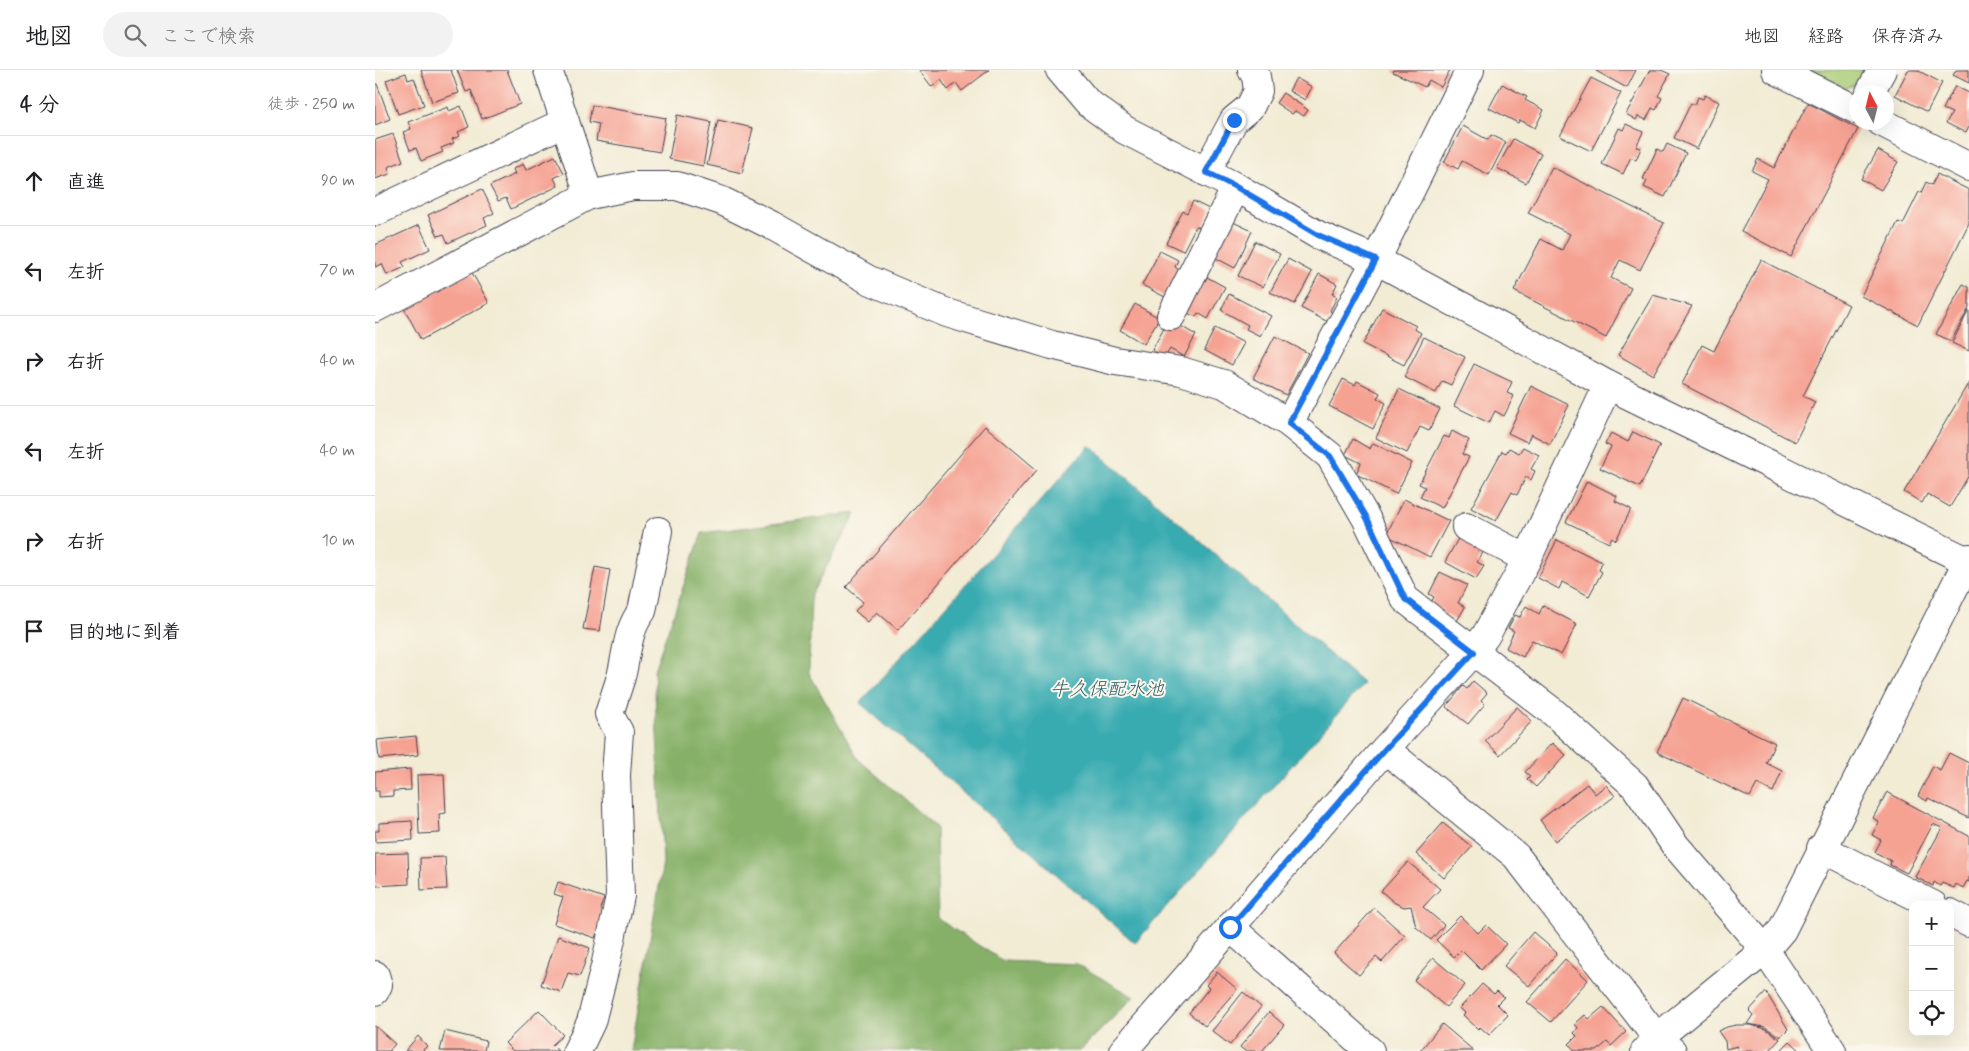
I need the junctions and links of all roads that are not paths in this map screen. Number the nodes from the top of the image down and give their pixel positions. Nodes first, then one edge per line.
1 (548, 70) edge
2 (1060, 70) edge
3 (1252, 70) edge
4 (1470, 70) edge
5 (1776, 70) edge
6 (1881, 70) edge
7 (1874, 85) edge
8 (1849, 106) edge
9 (565, 122) junction
10 (1894, 129) edge
11 (1969, 167) edge
12 (1206, 172) junction
13 (1236, 187) junction
14 (589, 194) junction
15 (375, 212) edge
16 (1376, 260) junction
17 (375, 308) edge
18 (1171, 316) dead end
19 (1608, 385) junction
20 (1289, 423) junction
21 (1466, 527) dead end
22 (657, 531) dead end
23 (1527, 559) junction
24 (1969, 560) edge
25 (1474, 652) junction
26 (1385, 749) junction
27 (1821, 848) junction
28 (1925, 901) edge
29 (1954, 915) edge
30 (1969, 923) edge
31 (1230, 927) junction
32 (1765, 950) junction
33 (375, 975) edge
34 (375, 990) edge
35 (1658, 1047) edge
36 (577, 1051) edge
37 (1123, 1051) edge
38 (1370, 1051) edge
39 (1832, 1051) edge

1 - 9 street
2 - 12 street
3 - 12 street
4 - 16 street
5 - 8 street
6 - 7 street
9 - 14 street
9 - 15 street
10 - 11 street
12 - 13 street
13 - 16 street
13 - 18 street
14 - 17 street
14 - 20 street
16 - 19 street
16 - 20 street
19 - 23 street
19 - 24 street
20 - 25 street
21 - 23 street
22 - 36 street
23 - 25 street
24 - 27 street
25 - 26 street
25 - 32 street
26 - 31 street
26 - 35 street
27 - 28 street
27 - 32 street
29 - 30 street
31 - 37 street
31 - 38 street
32 - 35 street
32 - 39 street
33 - 34 street

